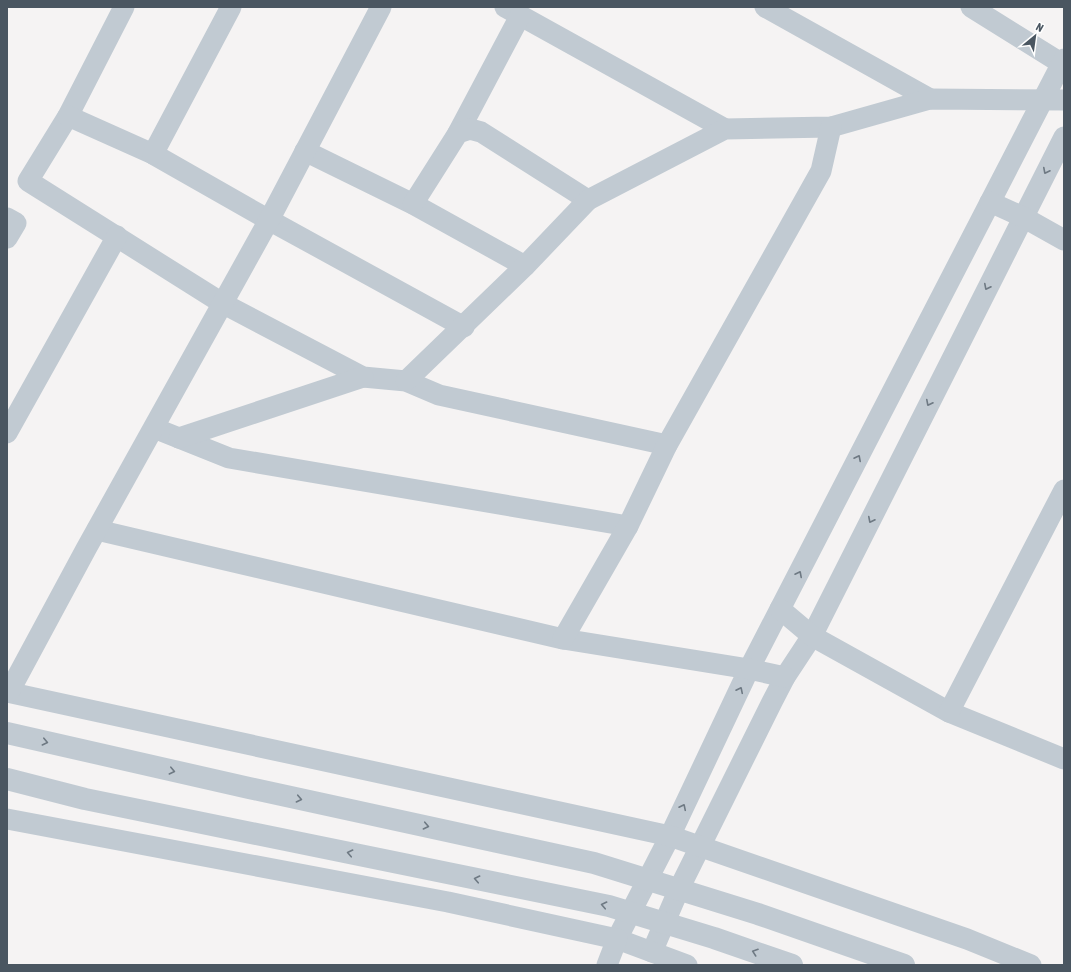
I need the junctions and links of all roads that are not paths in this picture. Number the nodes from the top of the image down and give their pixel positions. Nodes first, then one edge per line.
1 (124, 7) edge
2 (230, 7) edge
3 (381, 7) edge
4 (971, 7) edge
5 (771, 9) edge
6 (513, 11) edge
7 (1063, 62) edge
8 (930, 99) junction
9 (1042, 99) junction
10 (1064, 100) edge
11 (68, 116) junction
12 (831, 127) junction
13 (725, 129) junction
14 (458, 132) junction
15 (1064, 137) edge
16 (305, 150) junction
17 (153, 154) junction
18 (588, 200) junction
19 (990, 202) junction
20 (413, 204) junction
21 (1022, 217) junction
22 (7, 218) edge
23 (269, 220) junction
24 (117, 236) junction
25 (7, 238) edge
26 (1064, 240) edge
27 (525, 266) junction
28 (222, 303) junction
29 (464, 327) junction
30 (362, 376) junction
31 (406, 381) junction
32 (154, 428) junction
33 (7, 433) edge
34 (180, 438) junction
35 (667, 445) junction
36 (1064, 490) edge
37 (628, 526) junction
38 (97, 530) junction
39 (780, 609) junction
40 (812, 636) junction
41 (563, 640) junction
42 (749, 669) junction
43 (785, 677) junction
44 (8, 692) edge
45 (949, 712) junction
46 (7, 733) edge
47 (1064, 759) edge
48 (7, 779) edge
49 (7, 819) edge
50 (670, 836) junction
51 (700, 846) junction
52 (648, 879) junction
53 (679, 889) junction
54 (631, 913) junction
55 (664, 923) junction
56 (617, 939) junction
57 (652, 952) junction
58 (607, 965) edge
59 (687, 965) edge
60 (792, 965) edge
61 (904, 965) edge
62 (1031, 965) edge

1 - 11 street
2 - 17 street
3 - 16 street
4 - 7 street
5 - 8 street
6 - 13 street
6 - 14 street
7 - 9 street
8 - 9 street
8 - 12 street
9 - 10 street
9 - 19 street
11 - 17 street
11 - 24 street
12 - 13 street
12 - 35 street
13 - 18 street
14 - 18 street
14 - 20 street
15 -> 21 street
16 - 20 street
16 - 23 street
17 - 23 street
18 - 27 street
19 - 21 street
39 -> 19 street
20 - 27 street
21 - 26 street
21 -> 40 street
22 - 25 street
23 - 28 street
23 - 29 street
24 - 28 street
24 - 33 street
27 - 29 street
28 - 30 street
28 - 32 street
29 - 31 street
30 - 31 street
30 - 34 street
31 - 35 street
32 - 34 street
32 - 38 street
34 - 37 street
35 - 37 street
36 - 45 street
37 - 41 street
38 - 41 street
38 - 44 street
39 - 40 street
39 - 42 street
40 - 43 street
40 - 45 street
41 - 42 street
42 - 43 street
50 -> 42 street
43 - 51 street
44 - 50 street
45 - 47 street
46 -> 52 street
54 -> 48 street
49 - 56 street
50 - 51 street
50 - 52 street
51 - 53 street
51 - 62 street
52 - 53 street
52 - 54 street
53 - 55 street
53 - 61 street
54 - 55 street
54 - 56 street
55 - 57 street
60 -> 55 street
56 - 57 street
56 - 58 street
57 - 59 street

